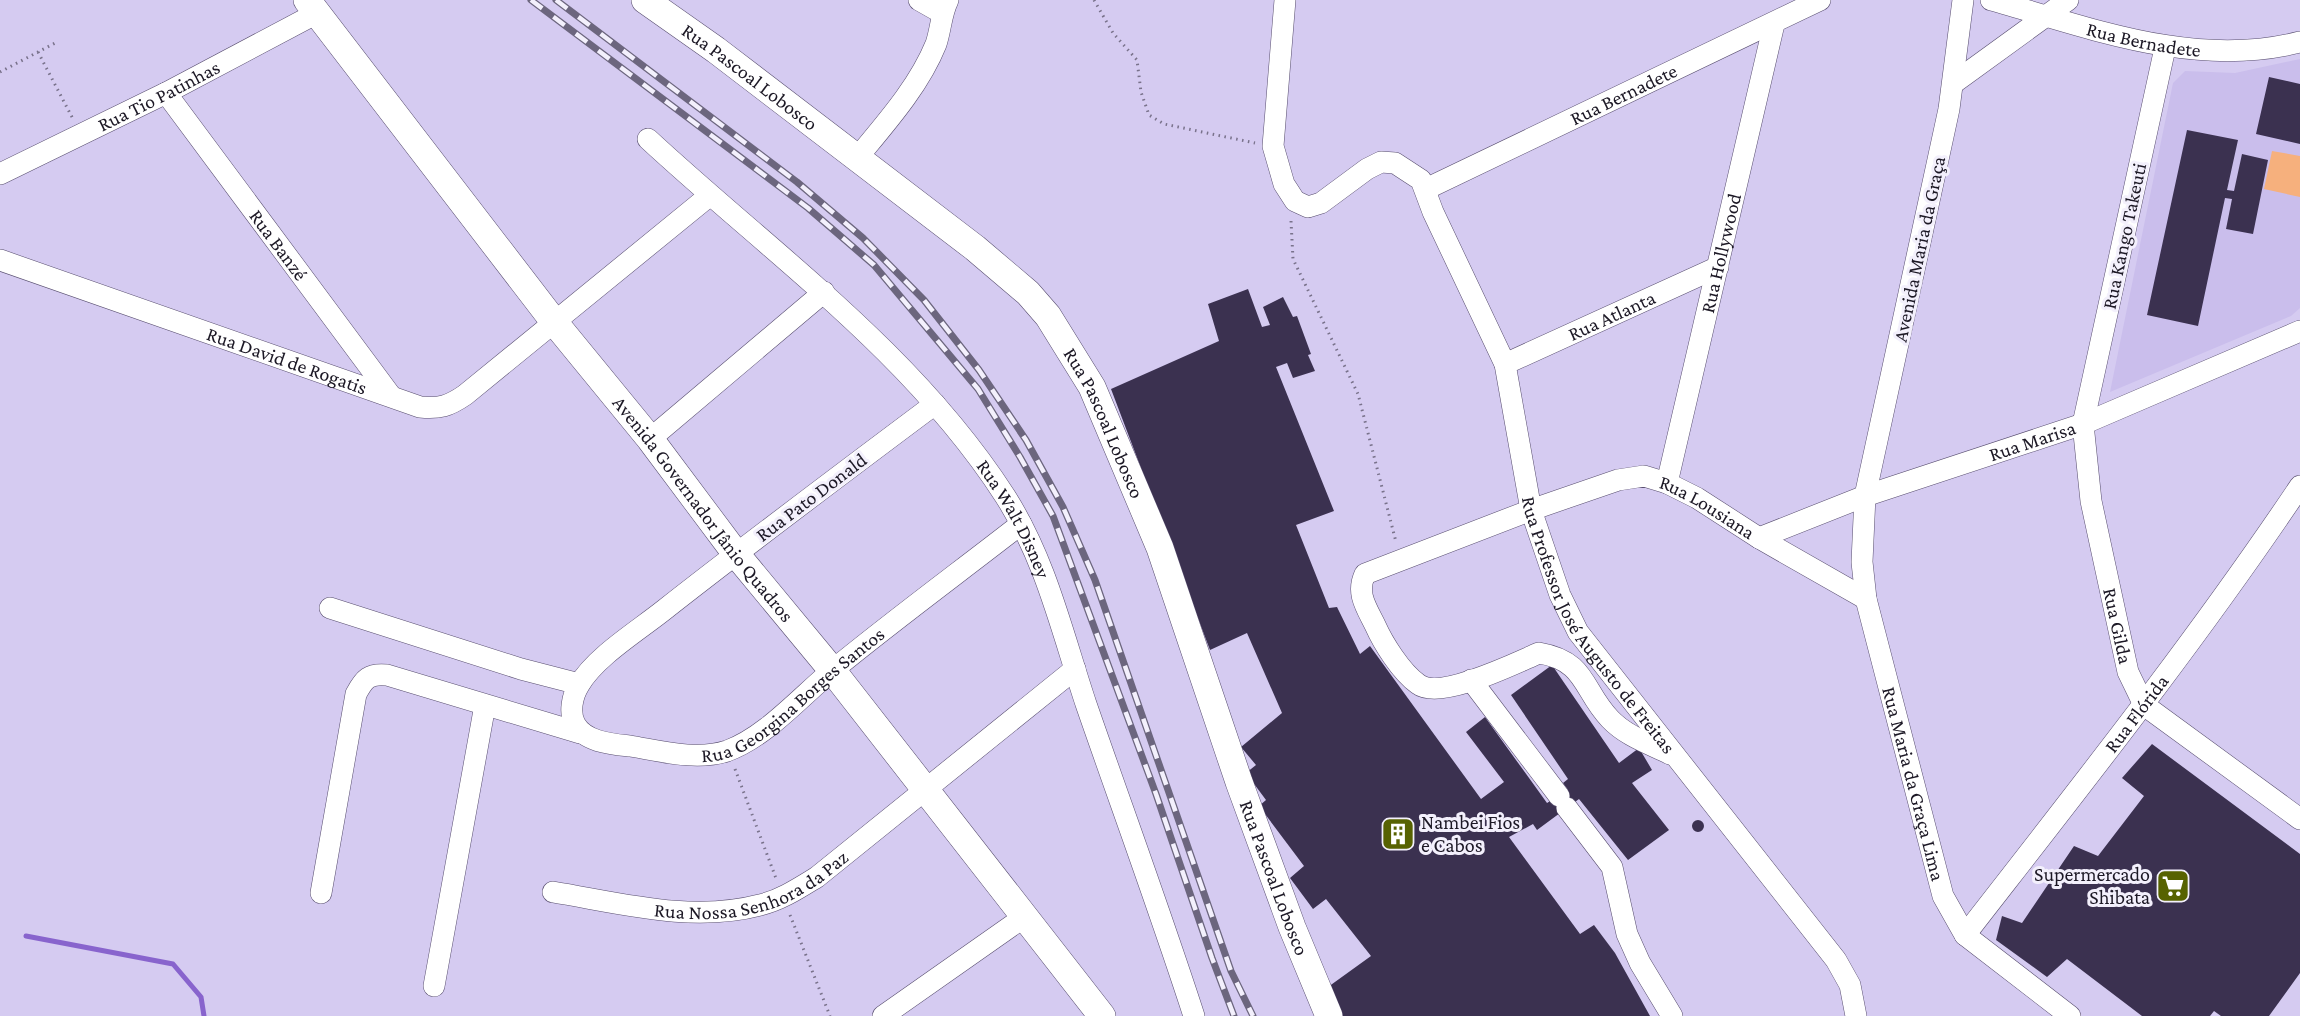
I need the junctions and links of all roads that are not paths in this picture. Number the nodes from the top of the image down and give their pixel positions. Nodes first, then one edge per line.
1 (645, 0) edge
2 (919, 0) edge
3 (1285, 0) edge
4 (1820, 0) edge
5 (1963, 0) edge
6 (1991, 0) edge
7 (2068, 0) edge
8 (312, 6) edge
9 (945, 7) edge
10 (2047, 16) junction
11 (1774, 24) junction
12 (2300, 42) edge
13 (2165, 48) junction
14 (1955, 82) junction
15 (166, 93) junction
16 (648, 139) dead end
17 (857, 158) junction
18 (0, 174) edge
19 (1426, 189) junction
20 (709, 196) junction
21 (0, 260) edge
22 (1718, 267) junction
23 (824, 292) junction
24 (555, 322) junction
25 (2300, 331) edge
26 (1505, 364) junction
27 (392, 396) junction
28 (935, 404) junction
29 (2083, 424) junction
30 (650, 439) junction
31 (1667, 483) junction
32 (2300, 486) edge
33 (1865, 496) junction
34 (1531, 510) junction
35 (1021, 524) junction
36 (1759, 538) junction
37 (735, 554) junction
38 (1866, 599) junction
39 (330, 609) dead end
40 (1075, 669) junction
41 (832, 670) junction
42 (1472, 680) junction
43 (579, 684) junction
44 (484, 705) junction
45 (2144, 705) junction
46 (580, 733) junction
47 (1674, 756) junction
48 (925, 792) junction
49 (2300, 819) edge
50 (553, 892) dead end
51 (321, 893) dead end
52 (1024, 917) junction
53 (1965, 935) junction
54 (434, 986) dead end
55 (884, 1016) edge
56 (1102, 1016) edge
57 (1194, 1016) edge
58 (1329, 1016) edge
59 (1672, 1016) edge
60 (1856, 1016) edge
61 (2070, 1016) edge

1 - 17 main road, Rua Pascoal Lobosco
2 - 9 street
3 - 19 street
4 - 11 street, Rua Bernadete
5 - 14 street, Avenida Maria da Graça
6 - 10 street, Rua Bernadete
7 - 10 street
8 - 15 street, Rua Tio Patinhas
8 - 24 main road, Avenida Governador Jânio Quadros
9 - 17 street
10 - 13 street, Rua Bernadete
10 - 14 street
11 - 19 street, Rua Bernadete
11 - 22 street, Rua Hollywood
12 - 13 street, Rua Bernadete
13 - 29 street, Rua Kango Takeuti
14 - 33 street, Avenida Maria da Graça
15 - 18 street, Rua Tio Patinhas
15 - 27 street, Rua Banzé
16 - 20 street, Rua Walt Disney
17 - 58 main road, Rua Pascoal Lobosco
19 - 26 street, Rua Professor José Augusto de Freitas
20 - 23 street, Rua Walt Disney
20 - 24 street, Rua David de Rogatis
21 - 27 street, Rua David de Rogatis
22 - 26 street, Rua Atlanta
22 - 31 street, Rua Hollywood
23 - 28 street, Rua Walt Disney
23 - 30 street
24 - 27 street, Rua David de Rogatis
24 - 30 main road, Avenida Governador Jânio Quadros
25 - 29 street, Rua Marisa
26 - 34 street, Rua Professor José Augusto de Freitas
28 - 35 street, Rua Walt Disney
28 - 37 street, Rua Pato Donald
29 - 33 street, Rua Marisa
29 - 45 street, Rua Gilda
30 - 37 main road, Avenida Governador Jânio Quadros
31 - 34 street, Rua Lousiana
31 - 36 street, Rua Lousiana
32 - 45 street, Rua Flórida
33 - 36 street, Rua Marisa
33 - 38 street, Rua Maria da Graça Lima
34 - 42 street, Rua Lousiana
34 - 47 street, Rua Professor José Augusto de Freitas
35 - 40 street, Rua Walt Disney
35 - 41 street, Rua Georgina Borges Santos
36 - 38 street, Rua Lousiana
37 - 41 main road, Avenida Governador Jânio Quadros
37 - 43 street, Rua Pato Donald
38 - 53 street, Rua Maria da Graça Lima
39 - 43 street
40 - 48 street, Rua Nossa Senhora da Paz
40 - 57 street, Rua Walt Disney
41 - 46 street, Rua Georgina Borges Santos
41 - 48 main road, Avenida Governador Jânio Quadros
42 - 47 street, Rua Lousiana
42 - 59 street
43 - 46 street
44 - 46 street, Rua Georgina Borges Santos
44 - 51 street, Rua Georgina Borges Santos
44 - 54 street
45 - 49 street, Rua Gilda
45 - 53 street, Rua Flórida
47 - 60 street, Rua Professor José Augusto de Freitas
48 - 50 street, Rua Nossa Senhora da Paz
48 - 52 main road, Avenida Governador Jânio Quadros
52 - 55 street
52 - 56 main road, Avenida Governador Jânio Quadros
53 - 61 street, Rua Maria da Graça Lima

